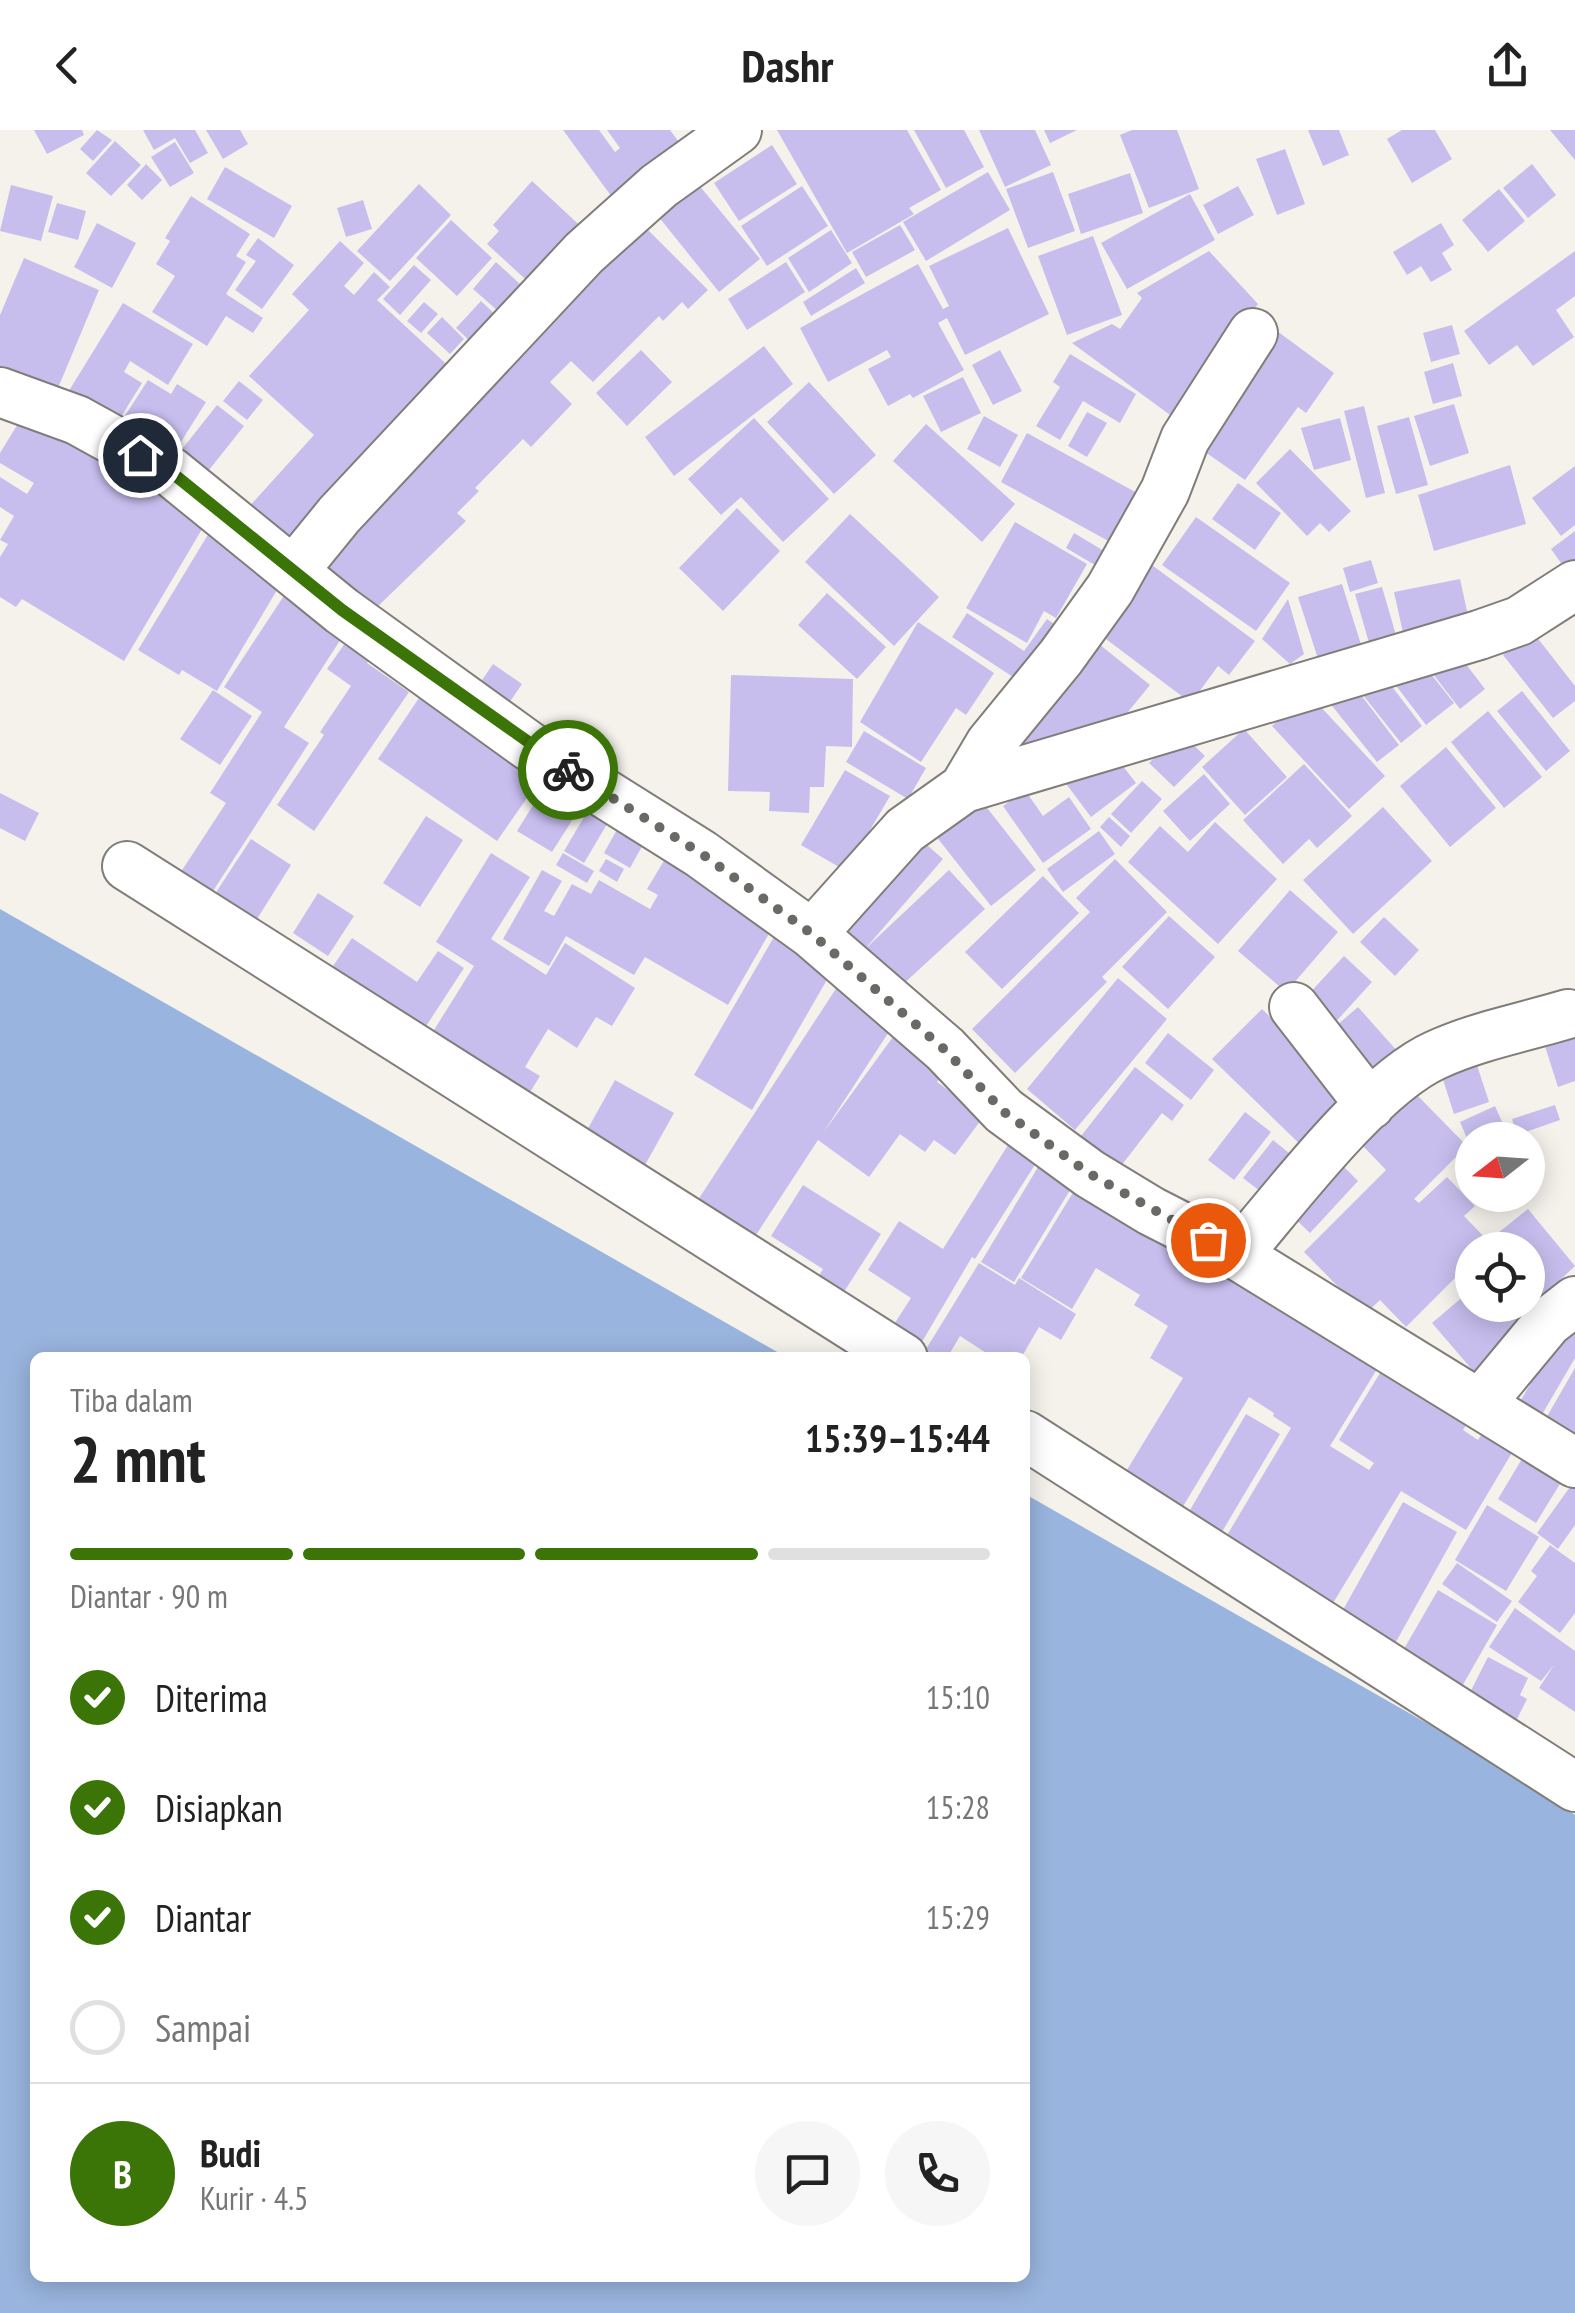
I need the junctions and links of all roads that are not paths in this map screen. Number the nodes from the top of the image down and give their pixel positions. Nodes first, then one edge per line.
1 (737, 130) edge
2 (1253, 333) dead end
3 (0, 392) edge
4 (295, 569) junction
5 (1575, 585) edge
6 (964, 788) junction
7 (126, 866) dead end
8 (812, 934) junction
9 (1294, 1007) dead end
10 (1568, 1014) dead end
11 (1370, 1105) junction
12 (1237, 1255) junction
13 (1575, 1300) edge
14 (894, 1352) edge
15 (1480, 1404) junction
16 (1030, 1438) edge
17 (1575, 1463) edge
18 (1575, 1787) edge

1 - 4 street
2 - 6 street
3 - 4 street
4 - 8 street
5 - 6 street
6 - 8 street
7 - 14 street
8 - 12 street
9 - 11 street
10 - 11 street
11 - 12 street
12 - 15 street
13 - 15 street
15 - 17 street
16 - 18 street

